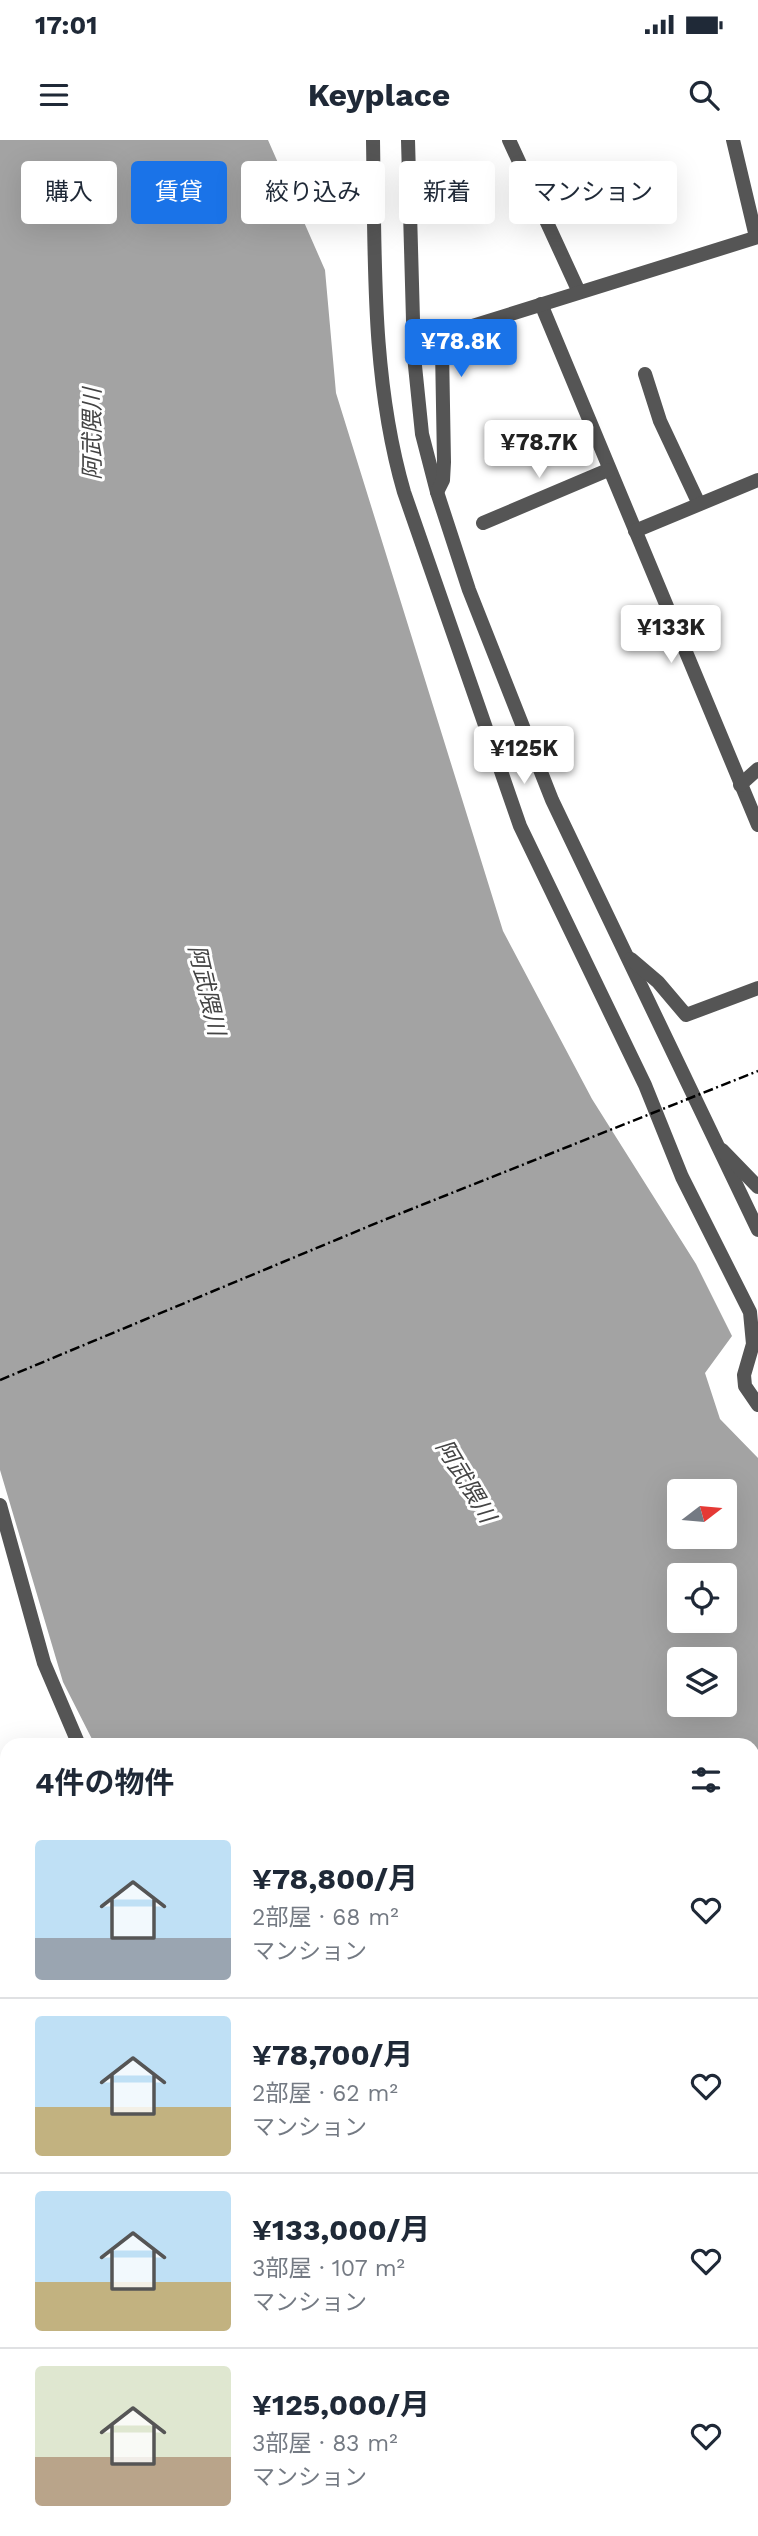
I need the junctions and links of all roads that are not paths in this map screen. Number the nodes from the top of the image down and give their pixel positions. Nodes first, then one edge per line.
1 (373, 140) edge
2 (408, 140) edge
3 (509, 140) edge
4 (733, 140) edge
5 (757, 237) edge
6 (579, 292) junction
7 (541, 304) junction
8 (645, 374) dead end
9 (608, 470) junction
10 (758, 480) edge
11 (437, 492) junction
12 (699, 505) junction
13 (483, 523) dead end
14 (635, 531) junction
15 (758, 769) edge
16 (740, 785) junction
17 (758, 825) edge
18 (627, 955) junction
19 (758, 988) edge
20 (715, 1143) junction
21 (758, 1187) edge
22 (758, 1230) edge
23 (758, 1405) edge
24 (0, 1506) edge
25 (76, 1738) edge

1 - 23 street
2 - 11 street
3 - 6 street
4 - 5 street
5 - 6 street
6 - 7 street
7 - 9 street
7 - 11 street
8 - 12 street
9 - 13 street
9 - 14 street
10 - 12 street
11 - 18 street
12 - 14 street
14 - 16 street
15 - 16 street
16 - 17 street
18 - 19 street
18 - 20 street
20 - 21 street
20 - 22 street
24 - 25 street

